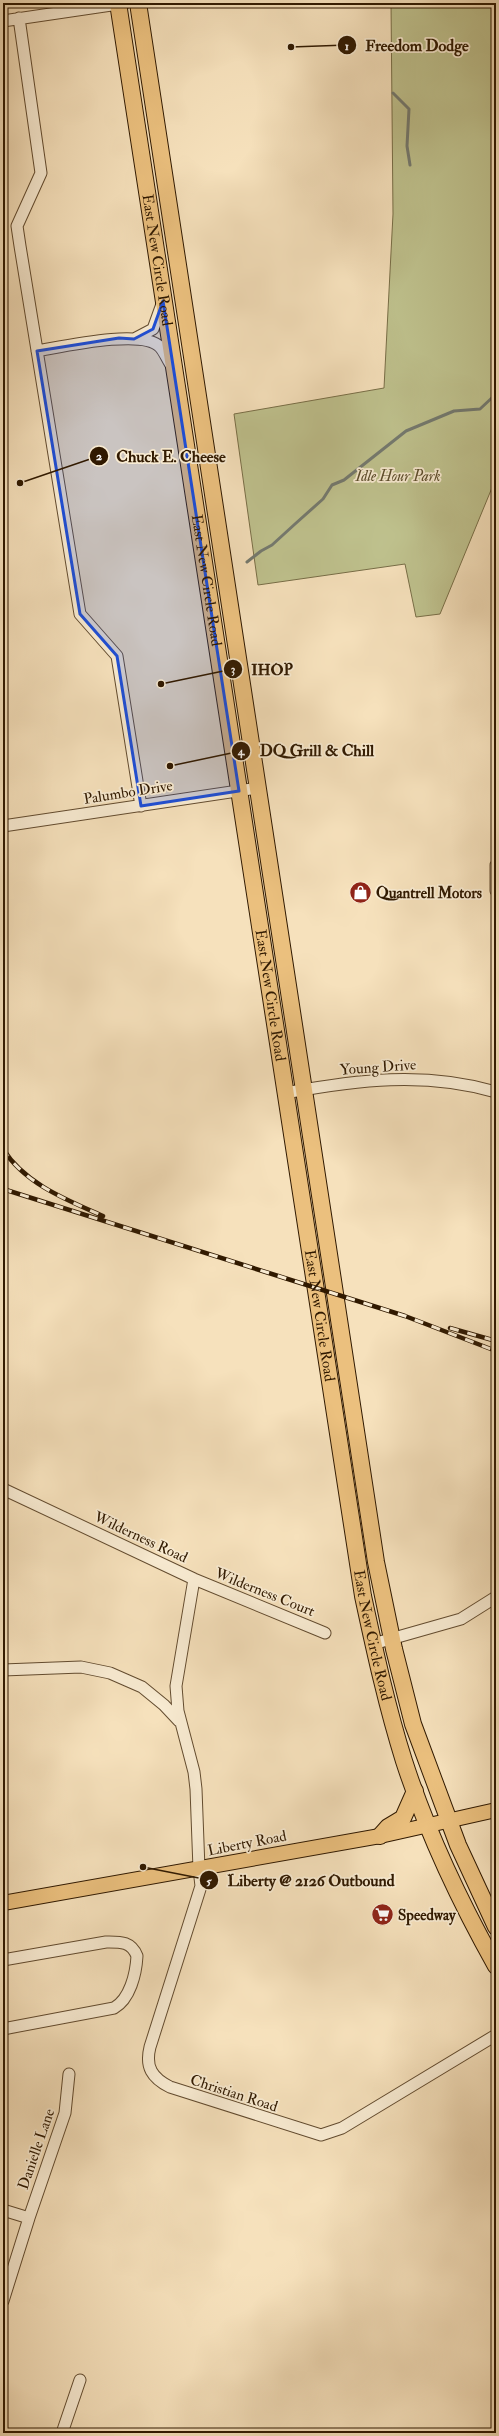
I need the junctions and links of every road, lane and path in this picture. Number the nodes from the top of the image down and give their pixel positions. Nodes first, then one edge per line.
1 (121, 3) edge
2 (138, 3) edge
3 (19, 18) junction
4 (3, 21) edge
5 (163, 301) junction
6 (134, 339) junction
7 (37, 351) junction
8 (175, 372) junction
9 (258, 788) junction
10 (239, 791) junction
11 (141, 806) junction
12 (3, 826) edge
13 (496, 865) edge
14 (496, 891) edge
15 (303, 1090) junction
16 (496, 1092) edge
17 (285, 1093) junction
18 (3, 1489) edge
19 (194, 1579) junction
20 (496, 1597) edge
21 (325, 1633) dead end
22 (392, 1638) junction
23 (373, 1644) junction
24 (3, 1670) edge
25 (180, 1723) junction
26 (415, 1791) junction
27 (496, 1810) edge
28 (448, 1819) junction
29 (428, 1826) junction
30 (380, 1836) junction
31 (199, 1869) junction
32 (3, 1903) edge
33 (496, 1927) edge
34 (3, 1960) edge
35 (496, 1966) edge
36 (3, 2029) edge
37 (496, 2035) edge
38 (69, 2074) dead end
39 (3, 2210) edge
40 (29, 2218) junction
41 (3, 2301) edge
42 (80, 2380) dead end
43 (62, 2433) edge

1 - 3 street
1 - 5 highway, East New Circle Road
2 - 9 highway, East New Circle Road
3 - 4 street
3 - 7 street
5 - 6 street
5 - 8 highway, East New Circle Road
6 - 7 street
6 - 8 street
7 - 11 street
8 - 10 highway, East New Circle Road
9 - 10 street, Palumbo Drive
9 - 15 highway, East New Circle Road
10 - 11 street, Palumbo Drive
10 - 17 highway, East New Circle Road
11 - 12 street, Palumbo Drive
13 - 14 street
15 - 16 street, Young Drive
15 - 17 street, Young Drive
15 - 22 highway, East New Circle Road
17 - 23 highway, East New Circle Road
18 - 19 street, Wilderness Road
19 - 21 street, Wilderness Court
19 - 25 street, Wilderness Road
20 - 22 street
22 - 23 street
22 - 28 highway, East New Circle Road
23 - 26 highway, East New Circle Road
24 - 25 street
25 - 31 street, Wilderness Road
26 - 29 highway, East New Circle Road
26 - 30 highway
27 - 28 main road, Liberty Road
28 - 29 main road, Liberty Road
28 - 33 highway, East New Circle Road
29 - 30 main road, Liberty Road
29 - 35 highway, East New Circle Road
30 - 31 main road, Liberty Road
31 - 32 main road, Liberty Road
31 - 37 street, Christian Road
34 - 36 street
38 - 40 street, Danielle Lane
39 - 40 street
40 - 41 street, Danielle Lane
42 - 43 street

